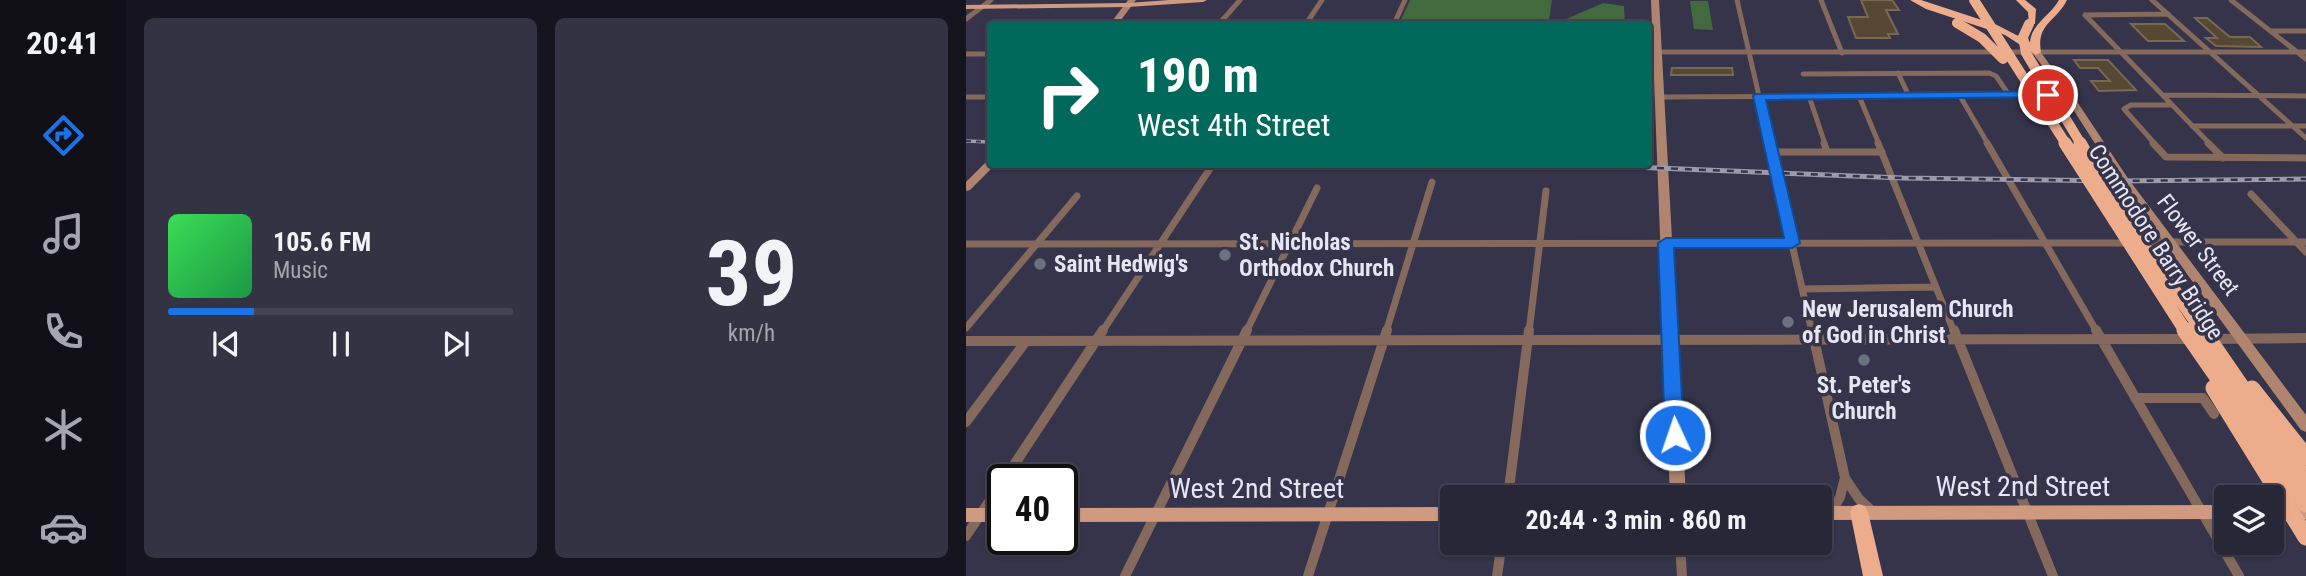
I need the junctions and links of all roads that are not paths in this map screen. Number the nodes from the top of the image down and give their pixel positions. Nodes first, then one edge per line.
1 (991, 0) edge
2 (1203, 0) edge
3 (1240, 0) edge
4 (1322, 0) edge
5 (1405, 0) edge
6 (1655, 0) edge
7 (1737, 0) edge
8 (1821, 0) edge
9 (1912, 0) edge
10 (1974, 0) edge
11 (1983, 0) edge
12 (2020, 0) edge
13 (2152, 0) edge
14 (2231, 0) edge
15 (1130, 2) edge
16 (2063, 2) edge
17 (1953, 4) dead end
18 (982, 6) junction
19 (966, 7) edge
20 (2168, 15) junction
21 (966, 19) edge
22 (1973, 20) junction
23 (1116, 21) edge
24 (1222, 21) edge
25 (1308, 21) edge
26 (1395, 21) edge
27 (2030, 23) junction
28 (2271, 31) junction
29 (2306, 31) edge
30 (1842, 52) junction
31 (2036, 52) junction
32 (2122, 52) junction
33 (2210, 52) junction
34 (2298, 52) junction
35 (2306, 52) edge
36 (1653, 53) edge
37 (1749, 53) junction
38 (966, 54) edge
39 (987, 54) edge
40 (2306, 59) edge
41 (1898, 73) junction
42 (1802, 74) dead end
43 (2068, 94) junction
44 (2008, 95) junction
45 (2163, 95) junction
46 (2258, 95) junction
47 (1759, 96) junction
48 (1810, 96) junction
49 (1858, 96) junction
50 (1909, 96) junction
51 (1960, 96) junction
52 (2306, 96) edge
53 (966, 97) edge
54 (987, 97) edge
55 (1659, 97) junction
56 (2172, 105) junction
57 (2192, 126) junction
58 (2306, 126) edge
59 (2293, 127) junction
60 (2306, 138) edge
61 (1772, 152) junction
62 (1827, 152) junction
63 (1882, 152) junction
64 (2222, 158) junction
65 (2306, 159) edge
66 (987, 167) edge
67 (1210, 168) edge
68 (2085, 174) junction
69 (2101, 181) junction
70 (1432, 182) dead end
71 (966, 188) edge
72 (1317, 188) dead end
73 (1546, 191) dead end
74 (2251, 194) dead end
75 (1077, 196) dead end
76 (2139, 239) junction
77 (2046, 242) junction
78 (2169, 242) junction
79 (2297, 242) junction
80 (2306, 242) edge
81 (1288, 243) junction
82 (1415, 243) junction
83 (1541, 243) junction
84 (1666, 243) junction
85 (1792, 243) junction
86 (1918, 243) junction
87 (966, 244) edge
88 (1037, 244) junction
89 (1161, 244) junction
90 (2306, 252) edge
91 (2147, 271) junction
92 (1936, 287) junction
93 (1803, 289) junction
94 (966, 328) edge
95 (2240, 337) junction
96 (2306, 338) edge
97 (2100, 339) junction
98 (966, 341) edge
99 (1026, 341) junction
100 (1095, 341) junction
101 (1240, 341) junction
102 (1383, 341) junction
103 (1527, 341) junction
104 (1670, 341) junction
105 (1814, 341) junction
106 (1959, 341) junction
107 (2135, 398) junction
108 (2301, 413) edge
109 (2214, 414) dead end
110 (966, 422) edge
111 (2306, 426) edge
112 (2306, 457) edge
113 (1014, 464) edge
114 (1845, 478) junction
115 (2306, 481) edge
116 (1509, 485) edge
117 (1677, 485) edge
118 (987, 499) edge
119 (2306, 504) edge
120 (1832, 506) edge
121 (1866, 512) junction
122 (2027, 512) junction
123 (2201, 512) junction
124 (2214, 512) edge
125 (2284, 512) edge
126 (2306, 512) edge
127 (1832, 513) edge
128 (1155, 514) junction
129 (1328, 514) junction
130 (1440, 514) edge
131 (973, 515) edge
132 (1078, 515) edge
133 (966, 536) edge
134 (2306, 537) edge
135 (1500, 555) edge
136 (1681, 555) edge
137 (1125, 576) edge
138 (1308, 576) edge
139 (1497, 576) edge
140 (1682, 576) edge
141 (1873, 576) edge
142 (2053, 576) edge
143 (2239, 576) edge

1 - 18 street
2 - 15 main road
3 - 24 street
4 - 25 street
5 - 26 street
6 - 36 street
7 - 37 street
8 - 30 street
9 - 22 highway
9 - 68 highway, bridge
10 - 68 highway, Commodore Barry Bridge, bridge
11 - 69 highway, Commodore Barry Bridge, bridge
12 - 27 highway
13 - 20 street
14 - 28 street
15 - 18 main road
15 - 23 street
16 - 27 highway
16 - 31 highway
17 - 22 highway
18 - 19 main road
18 - 21 street
20 - 32 street
20 - 33 street
22 - 31 highway
27 - 69 highway, bridge
28 - 29 street
28 - 34 street
30 - 31 street
30 - 37 street
31 - 32 street
31 - 43 street, Flower Street
32 - 33 street
32 - 45 street
33 - 34 street
33 - 46 street
34 - 35 street
34 - 40 street
36 - 37 street
36 - 55 street
37 - 47 street
38 - 39 street
41 - 42 street
41 - 44 street
41 - 50 street
43 - 44 street
43 - 78 street, Flower Street
44 - 51 street
45 - 46 street
45 - 56 street
46 - 52 street
46 - 59 street
47 - 48 street
47 - 55 street
47 - 61 street
48 - 49 street
48 - 62 street
49 - 50 street
49 - 63 street
50 - 51 street
51 - 77 street
53 - 54 street
55 - 84 street
56 - 57 street
56 - 64 street
57 - 59 street
57 - 64 street
58 - 59 street
59 - 60 street
61 - 62 street
61 - 85 street
62 - 63 street
63 - 86 street
64 - 65 street
66 - 71 main road
67 - 89 street
68 - 91 highway, Commodore Barry Bridge, bridge
69 - 76 highway, Commodore Barry Bridge
70 - 82 street
72 - 81 street
73 - 83 street
74 - 79 street
75 - 88 street
76 - 112 highway, bridge
76 - 115 highway, Commodore Barry Bridge, bridge
77 - 78 street
77 - 86 street
77 - 97 street
78 - 79 street
78 - 95 street, Flower Street
79 - 80 street
79 - 90 street
81 - 82 street
81 - 89 street
81 - 101 street
82 - 83 street
82 - 102 street
83 - 84 street
83 - 103 street
84 - 85 street
84 - 104 street
85 - 86 street
85 - 93 street
86 - 92 street
87 - 88 street
88 - 89 street
88 - 94 street
89 - 100 street
91 - 119 highway, Commodore Barry Bridge, bridge
91 - 134 highway, bridge
92 - 93 street
92 - 106 street
93 - 105 street
95 - 96 street
95 - 97 street
95 - 108 street, Flower Street
97 - 106 street
97 - 107 street
98 - 99 street
99 - 100 street
99 - 110 street
100 - 101 street
100 - 113 street
101 - 102 street
101 - 128 street
102 - 103 street
102 - 129 street
103 - 104 street
103 - 116 street
104 - 105 street
104 - 117 street
105 - 106 street
105 - 114 street
106 - 122 street
107 - 109 street
107 - 123 street
108 - 111 street, Flower Street
114 - 120 street
114 - 121 street
118 - 131 street
121 - 122 main road, West 2nd Street
121 - 127 main road, West 2nd Street
121 - 141 highway
122 - 123 main road, West 2nd Street
122 - 142 street
123 - 124 main road, West 2nd Street
123 - 143 street
125 - 126 main road
128 - 129 main road, West 2nd Street
128 - 132 main road, West 2nd Street
128 - 137 street
129 - 130 main road, West 2nd Street
129 - 138 street
131 - 133 street
135 - 139 street
136 - 140 street

